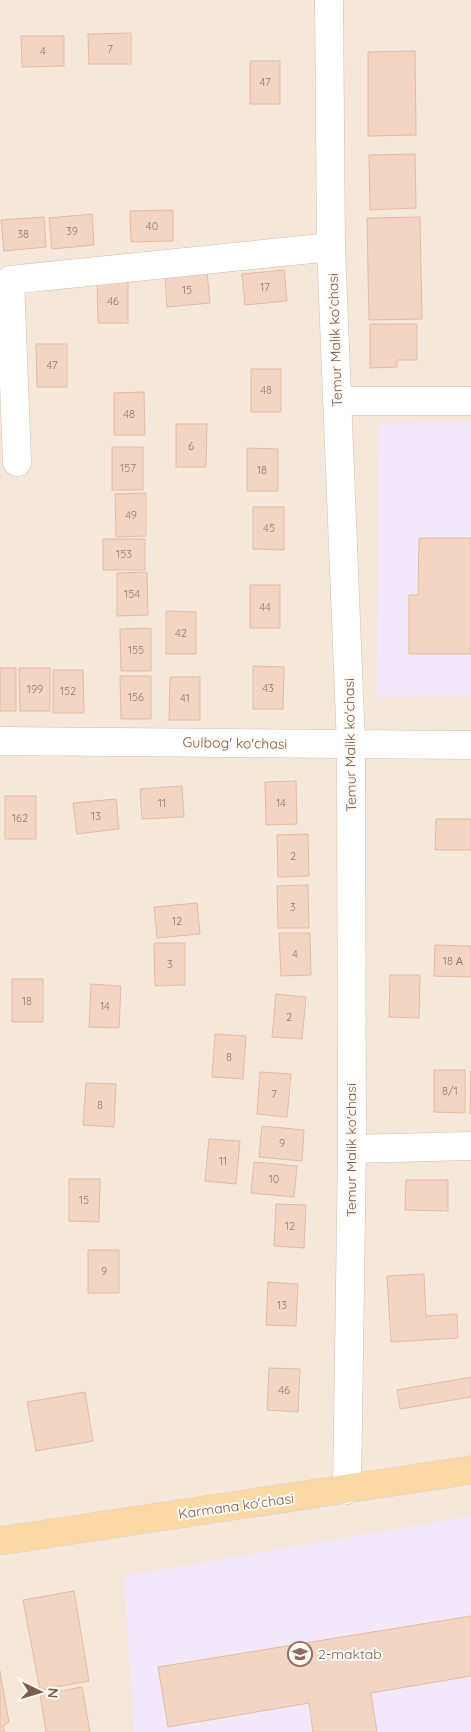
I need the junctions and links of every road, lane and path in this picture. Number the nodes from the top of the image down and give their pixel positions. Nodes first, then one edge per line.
1 (329, 0) edge
2 (331, 247) junction
3 (337, 401) junction
4 (471, 401) edge
5 (17, 462) dead end
6 (0, 741) edge
7 (351, 745) junction
8 (471, 745) edge
9 (471, 1146) edge
10 (352, 1149) junction
11 (471, 1470) edge
12 (347, 1490) junction
13 (0, 1541) edge

1 - 2 street, Temur Malik ko'chasi
2 - 3 street, Temur Malik ko'chasi
2 - 5 street
3 - 4 street
3 - 7 street, Temur Malik ko'chasi
6 - 7 street, Gulbog' ko'chasi
7 - 8 street, Gulbog' ko'chasi
7 - 10 street, Temur Malik ko'chasi
9 - 10 street
10 - 12 street, Temur Malik ko'chasi
11 - 12 main road, Karmana ko'chasi
12 - 13 main road, Karmana ko'chasi

